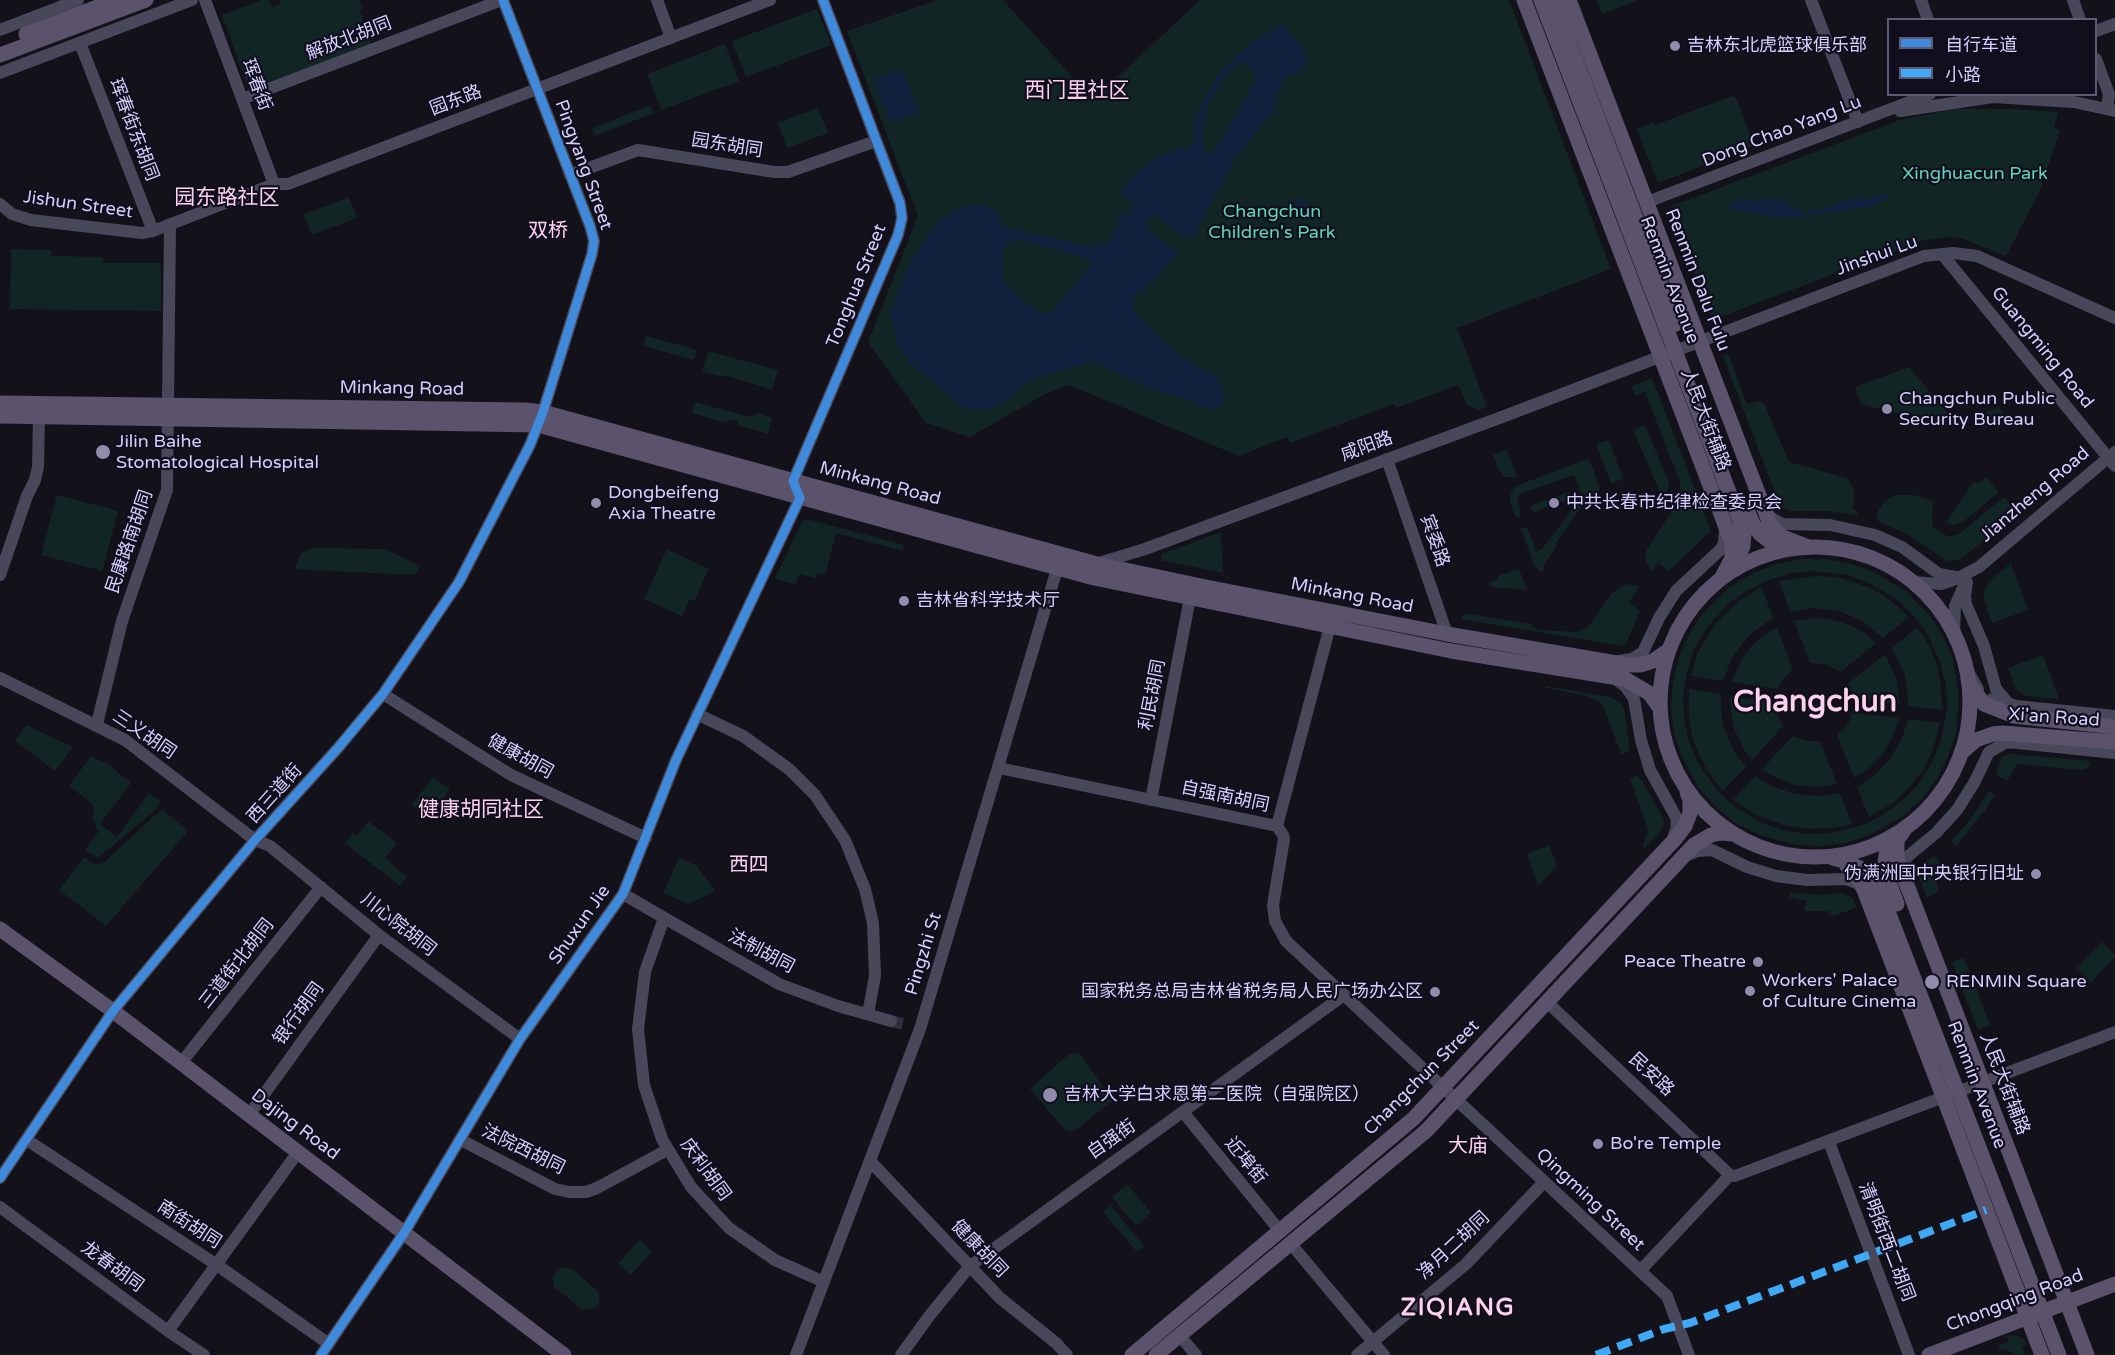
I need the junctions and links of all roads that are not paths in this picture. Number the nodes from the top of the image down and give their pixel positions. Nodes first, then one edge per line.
1 (78, 0) edge
2 (116, 0) edge
3 (146, 0) edge
4 (192, 0) edge
5 (205, 0) edge
6 (502, 0) edge
7 (657, 0) edge
8 (770, 0) edge
9 (823, 0) edge
10 (1524, 0) edge
11 (1541, 0) edge
12 (1553, 0) edge
13 (1569, 0) edge
14 (1812, 0) edge
15 (1921, 0) edge
16 (2073, 0) edge
17 (60, 3) edge
18 (1927, 18) edge
19 (2079, 18) edge
20 (2115, 24) edge
21 (0, 30) edge
22 (2097, 31) edge
23 (671, 38) junction
24 (80, 43) junction
25 (0, 44) edge
26 (0, 55) edge
27 (2097, 62) edge
28 (0, 73) edge
29 (537, 89) junction
30 (1924, 96) edge
31 (1966, 96) edge
32 (242, 99) junction
33 (1976, 99) junction
34 (2111, 110) edge
35 (1877, 114) junction
36 (1858, 122) junction
37 (876, 141) junction
38 (570, 175) junction
39 (274, 184) junction
40 (1647, 202) junction
41 (0, 204) edge
42 (170, 224) junction
43 (153, 231) junction
44 (1942, 254) junction
45 (2115, 318) edge
46 (1700, 342) junction
47 (1680, 350) junction
48 (1660, 357) junction
49 (0, 403) edge
50 (168, 412) junction
51 (0, 416) edge
52 (39, 417) junction
53 (541, 419) junction
54 (2113, 458) edge
55 (1387, 459) junction
56 (793, 481) junction
57 (800, 498) junction
58 (1763, 507) junction
59 (1723, 522) junction
60 (1815, 548) junction
61 (1796, 549) junction
62 (1060, 561) junction
63 (1097, 564) junction
64 (0, 575) edge
65 (1724, 578) junction
66 (1965, 579) junction
67 (1913, 582) junction
68 (1190, 598) junction
69 (1330, 626) junction
70 (1954, 633) junction
71 (1447, 634) junction
72 (1669, 650) junction
73 (1611, 669) junction
74 (1968, 676) junction
75 (0, 678) edge
76 (383, 694) junction
77 (2016, 706) junction
78 (1660, 708) junction
79 (696, 714) junction
80 (2115, 716) edge
81 (97, 724) junction
82 (2115, 727) edge
83 (2014, 742) junction
84 (2115, 742) edge
85 (2115, 753) edge
86 (1960, 758) junction
87 (999, 768) junction
88 (1686, 789) junction
89 (1151, 800) junction
90 (1277, 826) junction
91 (1902, 830) junction
92 (1733, 834) junction
93 (646, 838) junction
94 (255, 840) junction
95 (1669, 845) junction
96 (1825, 857) junction
97 (1681, 858) junction
98 (1906, 882) junction
99 (321, 887) junction
100 (622, 894) junction
101 (1866, 896) junction
102 (664, 918) junction
103 (0, 929) edge
104 (379, 935) junction
105 (0, 941) edge
106 (1344, 994) junction
107 (1547, 1002) junction
108 (868, 1014) junction
109 (110, 1015) junction
110 (891, 1021) tunnel mouth
111 (2115, 1032) edge
112 (520, 1039) junction
113 (181, 1063) junction
114 (1982, 1083) junction
115 (1443, 1088) junction
116 (1956, 1093) junction
117 (1456, 1100) junction
118 (1183, 1113) junction
119 (249, 1114) junction
120 (27, 1140) junction
121 (461, 1140) junction
122 (1829, 1142) junction
123 (667, 1150) junction
124 (293, 1160) junction
125 (870, 1161) junction
126 (1730, 1174) junction
127 (0, 1178) edge
128 (1544, 1182) junction
129 (0, 1206) edge
130 (1280, 1231) junction
131 (401, 1236) junction
132 (1291, 1244) junction
133 (217, 1265) junction
134 (970, 1266) junction
135 (1640, 1271) junction
136 (824, 1282) junction
137 (2115, 1284) edge
138 (2067, 1302) junction
139 (2047, 1310) junction
140 (2027, 1317) junction
141 (168, 1331) junction
142 (1180, 1336) junction
143 (1373, 1342) junction
144 (325, 1350) edge
145 (204, 1355) edge
146 (548, 1355) edge
147 (564, 1355) edge
148 (796, 1355) edge
149 (901, 1355) edge
150 (1067, 1355) edge
151 (1132, 1355) edge
152 (1156, 1355) edge
153 (1196, 1355) edge
154 (1357, 1355) edge
155 (1384, 1355) edge
156 (1689, 1355) edge
157 (1909, 1355) edge
158 (1929, 1355) edge
159 (2042, 1355) edge
160 (2058, 1355) edge
161 (2069, 1355) edge
162 (2087, 1355) edge

1 - 17 street
2 - 25 main road
3 - 26 main road
4 - 24 street
5 - 32 street, 珲春街
6 - 29 street, Pingyang Street
6 - 32 street, 解放北胡同
7 - 23 street
8 - 23 street, 园东路
9 - 37 street, Tonghua Street
10 - 48 main road, 人民大街辅路
11 - 47 main road, Renmin Avenue
12 - 47 main road, Renmin Avenue
13 - 40 main road, Renmin Dalu Fulu
14 - 36 street
15 - 18 street
16 - 19 street
17 - 21 street
20 - 22 street
23 - 29 street, 园东路
24 - 28 street
24 - 43 street, 珲春街东胡同
27 - 34 street
29 - 38 street, Pingyang Street
29 - 39 street, 园东路
30 - 35 street, Dong Chao Yang Lu
31 - 33 street
32 - 39 street, 珲春街
33 - 34 street
33 - 35 street
35 - 36 street, Dong Chao Yang Lu
36 - 40 street, Dong Chao Yang Lu
37 - 38 street, 园东胡同
37 - 56 street, Tonghua Street
38 - 53 street, Pingyang Street
39 - 42 street, 园东路
40 - 46 main road, Renmin Dalu Fulu
41 - 43 street, Jishun Street
42 - 43 street, 园东路
42 - 50 street, 民康路南胡同
44 - 45 street, Jinshui Lu
44 - 46 street, Jinshui Lu
44 - 54 street, Guangming Road
46 - 47 street, Jinshui Lu
46 - 58 main road, Renmin Dalu Fulu
47 - 48 street, 咸阳路
47 - 61 main road, Renmin Avenue
47 - 65 main road, Renmin Avenue
48 - 55 street, 咸阳路
48 - 59 main road, 人民大街辅路
49 - 50 main road, Minkang Road
50 - 52 main road, Minkang Road
50 - 53 main road, Minkang Road
50 - 81 street, 民康路南胡同
51 - 52 main road, Minkang Road
52 - 64 street
53 - 56 main road, Minkang Road
53 - 57 main road, Minkang Road
53 - 76 street, 西三道街
54 - 66 street, Jianzheng Road
55 - 63 street, 咸阳路
55 - 71 street, 宾委路
56 - 57 street
56 - 62 main road, Minkang Road
57 - 62 main road, Minkang Road
57 - 79 street, Shuxun Jie
58 - 60 main road, Renmin Dalu Fulu
58 - 66 street
59 - 65 main road, 人民大街辅路
59 - 73 street
60 - 61 main road
60 - 67 main road
61 - 65 main road
62 - 63 main road, Minkang Road
62 - 68 main road, Minkang Road
62 - 87 street, Pingzhi St
63 - 71 main road, Minkang Road
65 - 72 main road
66 - 67 street
66 - 70 street, Jianzheng Road
66 - 77 street
67 - 70 main road
68 - 69 main road, Minkang Road
68 - 89 street, 利民胡同
69 - 73 main road, Minkang Road
69 - 90 street, 自强南胡同
70 - 74 main road
71 - 73 main road, Minkang Road
72 - 73 main road, Minkang Road
72 - 78 main road
73 - 78 main road, Minkang Road
73 - 95 street
74 - 77 street
74 - 82 main road, Xi'an Road
74 - 86 main road
75 - 81 street, 三义胡同
76 - 93 street, 健康胡同
76 - 94 street, 西三道街
77 - 80 street
78 - 88 main road
79 - 93 street, Shuxun Jie
79 - 108 street
81 - 94 street, 三义胡同
83 - 85 street
83 - 86 street
83 - 98 street
84 - 86 main road, Xi'an Road
86 - 91 main road
87 - 89 street, 自强南胡同
87 - 125 street, Pingzhi St
88 - 92 main road
88 - 95 main road, Changchun Street
89 - 90 street, 自强南胡同
90 - 106 street
91 - 96 main road
91 - 98 main road, 人民大街辅路
91 - 116 main road, Renmin Avenue
92 - 96 main road
92 - 97 main road, Changchun Street
93 - 100 street, Shuxun Jie
94 - 99 street, 川心院胡同
94 - 109 street, 西三道街
95 - 115 main road, Changchun Street
96 - 101 main road
96 - 116 main road, Renmin Avenue
97 - 101 street
97 - 107 main road, Changchun Street
98 - 114 main road, 人民大街辅路
99 - 104 street, 川心院胡同
99 - 113 street, 三道街北胡同
100 - 102 street, 法制胡同
100 - 112 street, Shuxun Jie
101 - 116 main road
102 - 108 street, 法制胡同
102 - 123 street, 庆利胡同
103 - 109 main road, Dajing Road
104 - 112 street, 川心院胡同
104 - 119 street, 银行胡同
105 - 109 main road, Dajing Road
106 - 115 street
106 - 118 street, 自强街
107 - 117 main road, Changchun Street
107 - 126 street, 民安路
108 - 110 street, 法制胡同
109 - 113 main road, Dajing Road
109 - 120 street, 西三道街
109 - 124 main road, Dajing Road
111 - 114 street
112 - 121 street, Shuxun Jie
113 - 119 main road, Dajing Road
114 - 116 street
114 - 138 main road, 人民大街辅路
115 - 117 street, Qingming Street
115 - 130 main road, Changchun Street
116 - 122 street
116 - 139 main road, Renmin Avenue
116 - 140 main road
117 - 128 street, Qingming Street
117 - 132 main road, Changchun Street
118 - 130 street, 近埠街
118 - 134 street, 自强街
119 - 131 main road, Dajing Road
120 - 127 street, 西三道街
120 - 133 street, 南街胡同
121 - 123 street, 法院西胡同
121 - 131 street, Shuxun Jie
122 - 126 street
122 - 157 street, 清明街西二胡同
123 - 136 street, 庆利胡同
124 - 131 main road, Dajing Road
124 - 133 street
125 - 134 street, 健康胡同
125 - 136 street, Pingzhi St
126 - 135 street
128 - 135 street, Qingming Street
128 - 143 street, 净月二胡同
129 - 141 street, 龙春胡同
130 - 151 main road, Changchun Street
131 - 144 street, Shuxun Jie
131 - 146 main road, Dajing Road
131 - 147 main road, Dajing Road
132 - 142 main road, Changchun Street
132 - 143 street
133 - 141 street
133 - 144 street, 南街胡同
134 - 149 street, 自强街
134 - 150 street, 健康胡同
135 - 156 street, Qingming Street
136 - 148 street, Pingzhi St
137 - 138 main road, Chongqing Road
138 - 139 main road, Chongqing Road
138 - 162 main road, 人民大街辅路
139 - 140 main road, Chongqing Road
139 - 160 main road, Renmin Avenue
139 - 161 main road, Renmin Avenue
140 - 158 main road, Chongqing Road
140 - 159 main road
141 - 145 street, 龙春胡同
142 - 152 main road, Changchun Street
142 - 153 street
143 - 154 street, 净月二胡同
143 - 155 street

